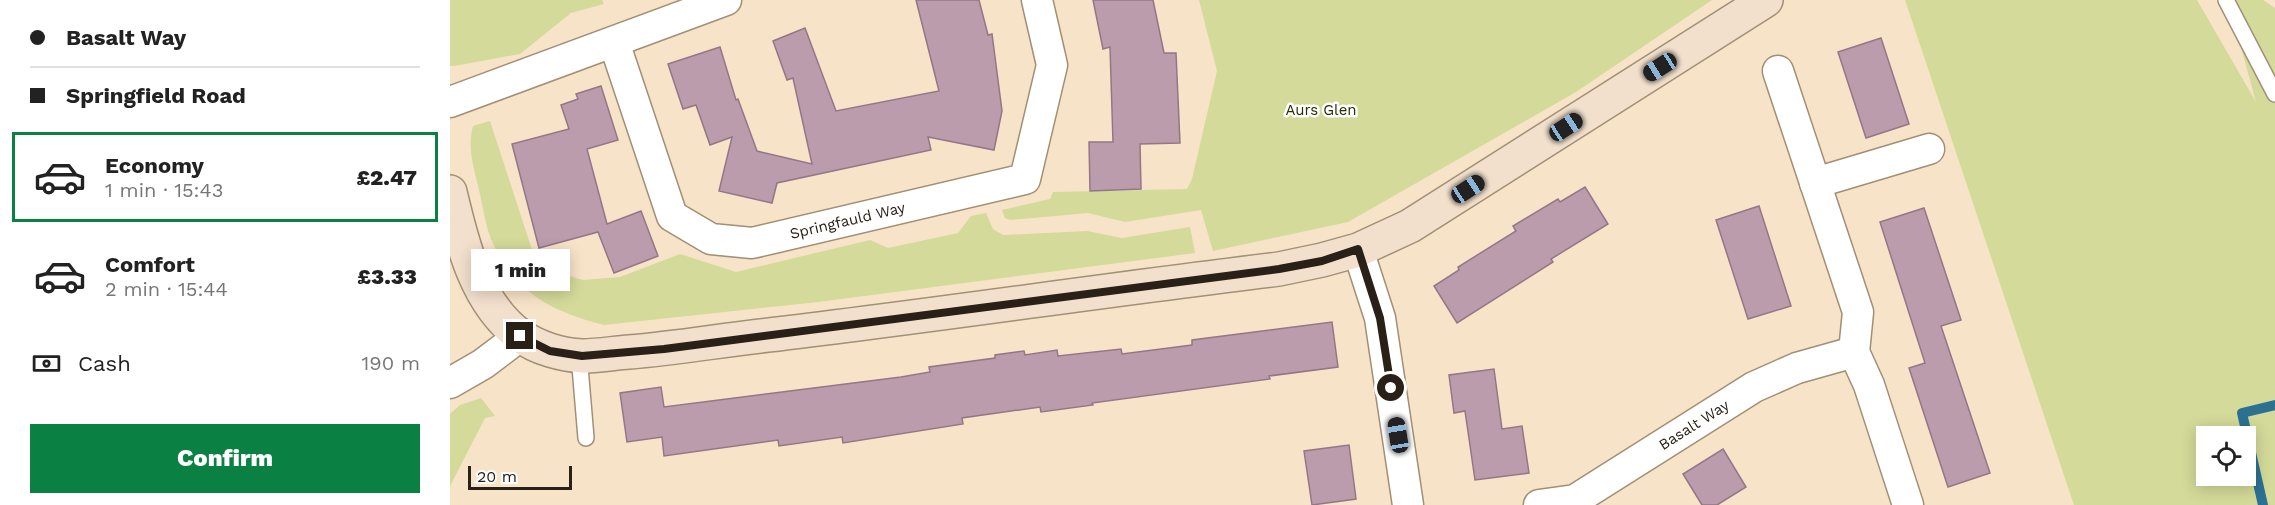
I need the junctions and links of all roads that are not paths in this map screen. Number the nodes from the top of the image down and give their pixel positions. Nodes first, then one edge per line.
1 (726, 0) edge
2 (1037, 0) edge
3 (1766, 0) edge
4 (2226, 0) edge
5 (614, 42) junction
6 (1778, 71) dead end
7 (2275, 94) edge
8 (450, 102) edge
9 (1929, 149) dead end
10 (1815, 183) junction
11 (450, 192) edge
12 (1358, 249) junction
13 (520, 336) junction
14 (1854, 352) junction
15 (579, 355) junction
16 (450, 383) edge
17 (586, 438) dead end
18 (1408, 505) edge
19 (1539, 505) edge
20 (1908, 505) edge

1 - 5 street
2 - 5 street, Springfauld Way
3 - 12 street
4 - 7 lane
5 - 8 street
6 - 10 street
9 - 10 street
10 - 14 street
11 - 13 street
12 - 15 street
12 - 18 street
13 - 15 street
13 - 16 street
14 - 19 street, Basalt Way
14 - 20 street
15 - 17 lane

